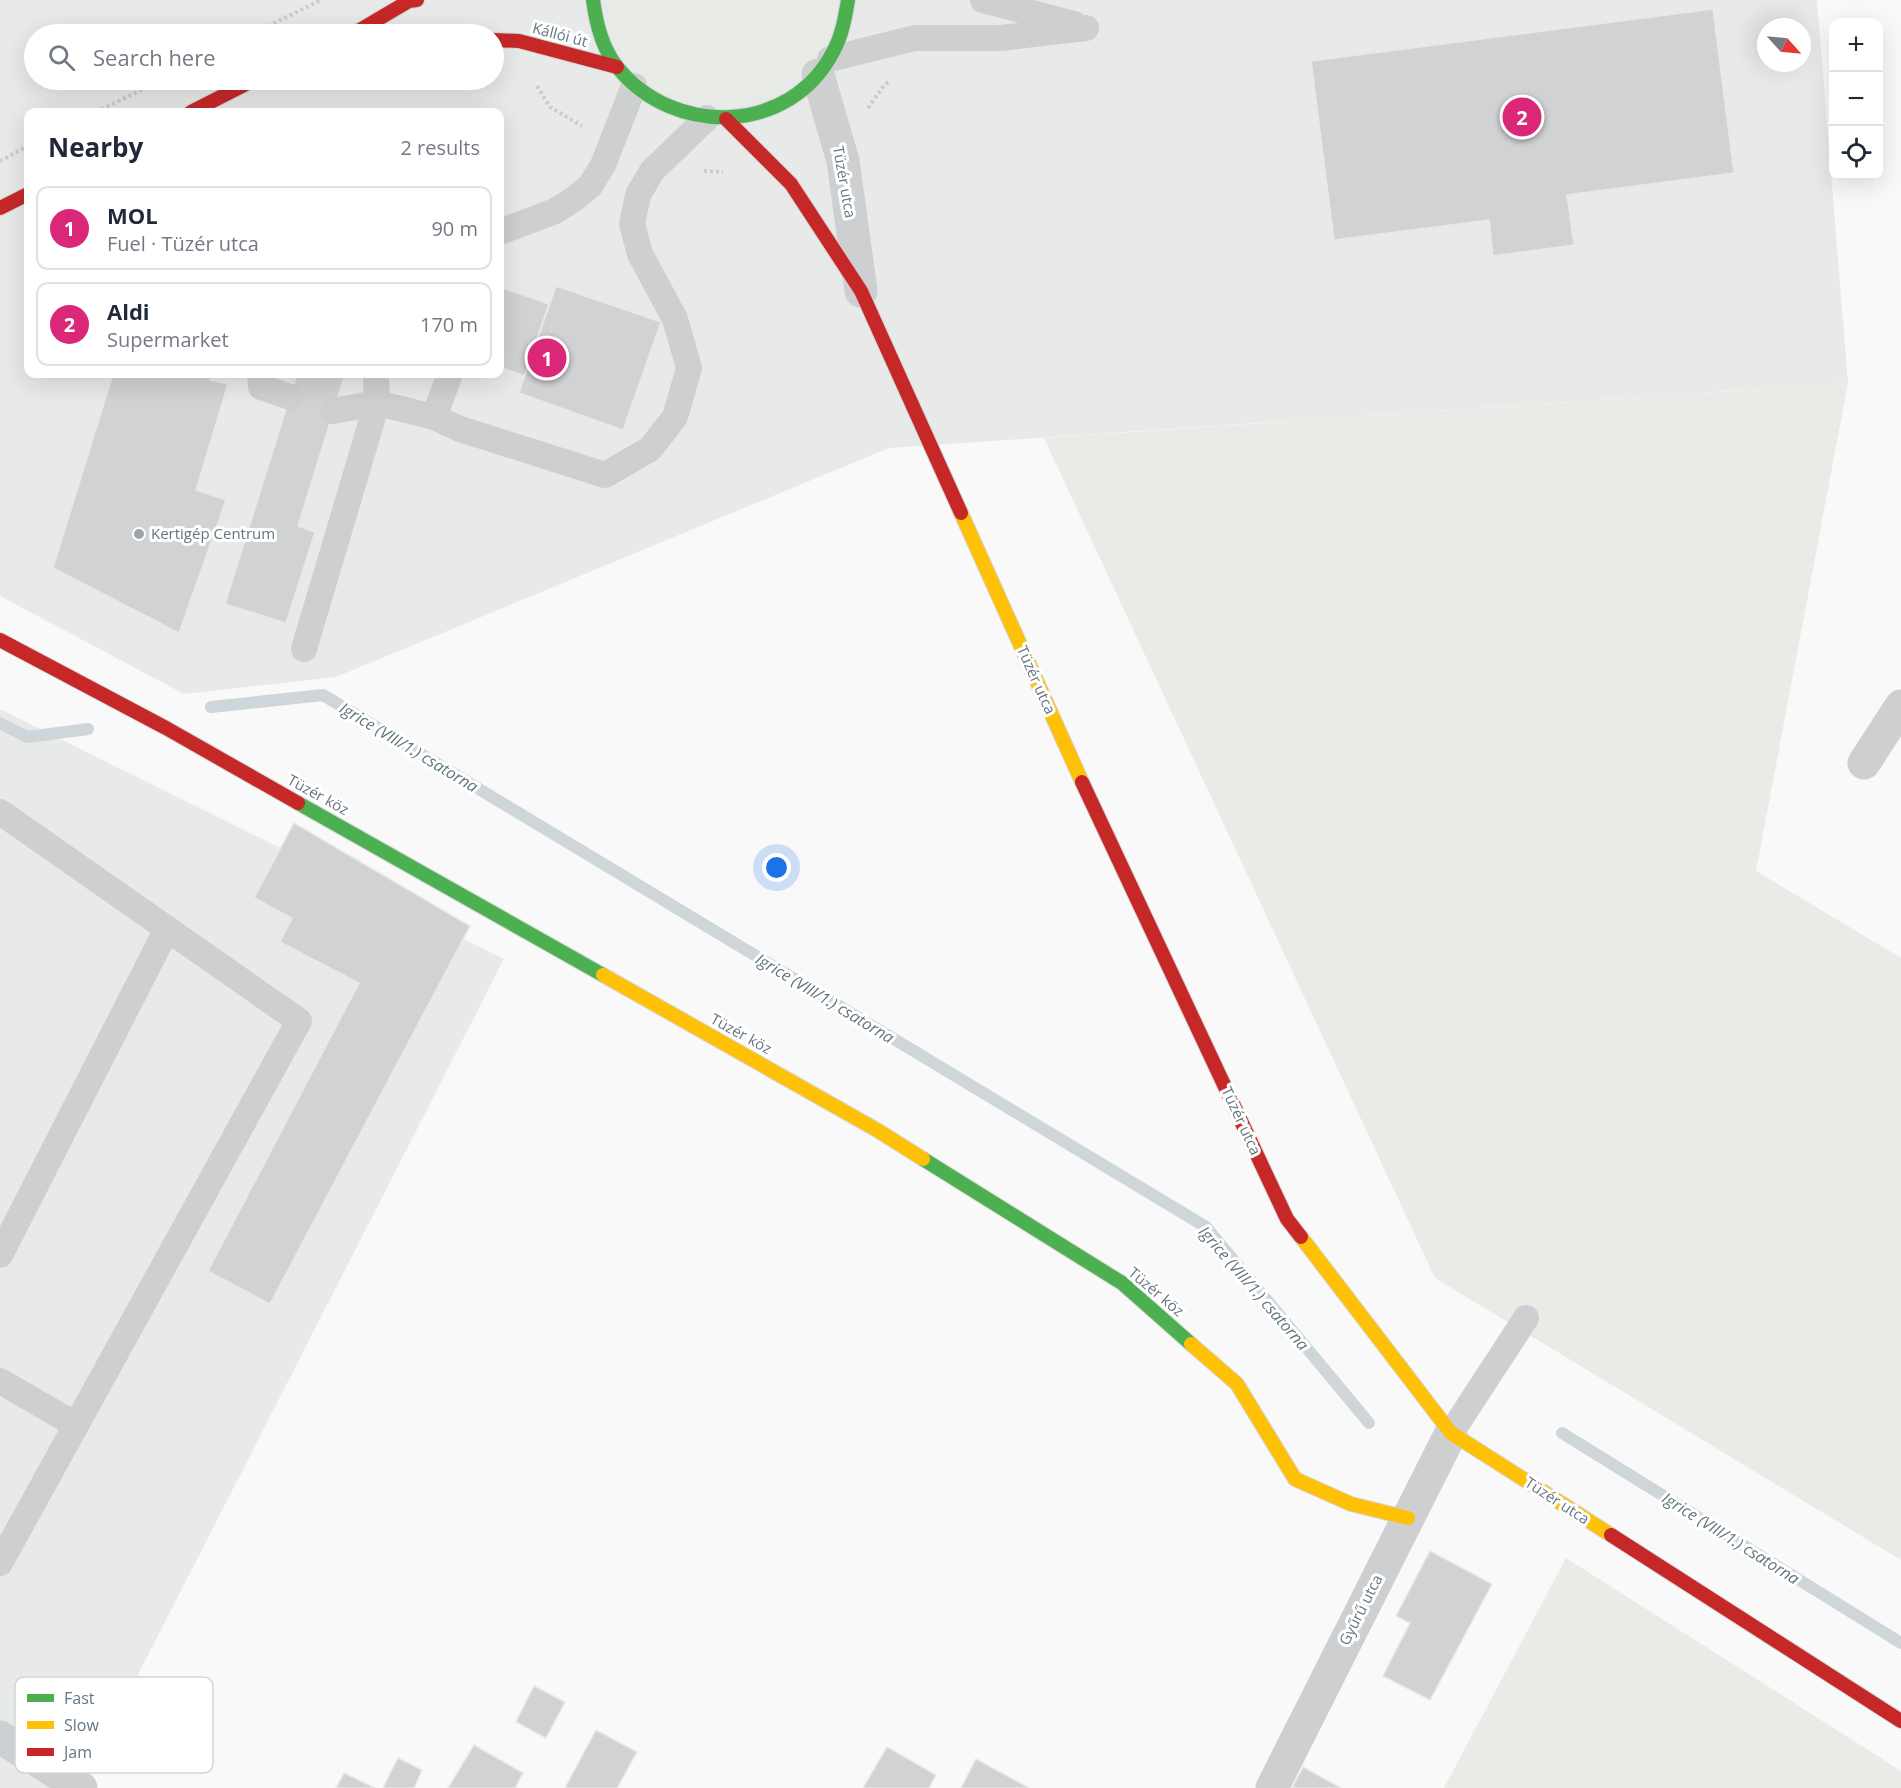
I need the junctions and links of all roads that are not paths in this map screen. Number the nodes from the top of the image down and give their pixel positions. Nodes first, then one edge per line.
1 (417, 0) edge
2 (593, 0) edge
3 (848, 0) edge
4 (983, 0) edge
5 (370, 24) edge
6 (504, 40) edge
7 (617, 67) junction
8 (824, 67) junction
9 (634, 86) junction
10 (234, 90) edge
11 (199, 108) edge
12 (716, 119) junction
13 (24, 196) edge
14 (0, 208) edge
15 (504, 230) edge
16 (861, 291) junction
17 (260, 378) edge
18 (376, 378) edge
19 (449, 378) edge
20 (290, 397) dead end
21 (377, 403) junction
22 (333, 411) dead end
23 (434, 417) junction
24 (0, 640) edge
25 (304, 649) dead end
26 (1901, 706) edge
27 (1864, 763) dead end
28 (0, 813) edge
29 (167, 928) junction
30 (0, 1255) edge
31 (1526, 1318) dead end
32 (0, 1381) edge
33 (76, 1425) junction
34 (1451, 1433) junction
35 (1408, 1518) junction
36 (0, 1563) edge
37 (1901, 1721) edge
38 (0, 1737) edge
39 (15, 1746) edge
40 (57, 1773) edge
41 (81, 1788) edge
42 (1272, 1788) edge

1 - 5 street
2 - 7 street
3 - 8 street
4 - 8 lane
6 - 7 street, Kállói út
7 - 9 street
8 - 12 street
8 - 16 street, Tüzér utca
9 - 12 street
9 - 15 lane
10 - 11 street
12 - 16 street, Tüzér utca
12 - 23 lane
13 - 14 street
16 - 34 street, Tüzér utca
17 - 20 lane
18 - 21 lane
19 - 23 lane
21 - 22 lane
21 - 23 lane
21 - 25 lane
24 - 35 street, Tüzér köz
26 - 27 street
28 - 29 lane
29 - 30 lane
29 - 33 lane
31 - 34 lane
32 - 33 lane
33 - 36 lane
34 - 35 street, Gyűrű utca
34 - 37 street, Tüzér utca
35 - 42 street, Gyűrű utca
38 - 39 street
40 - 41 street

